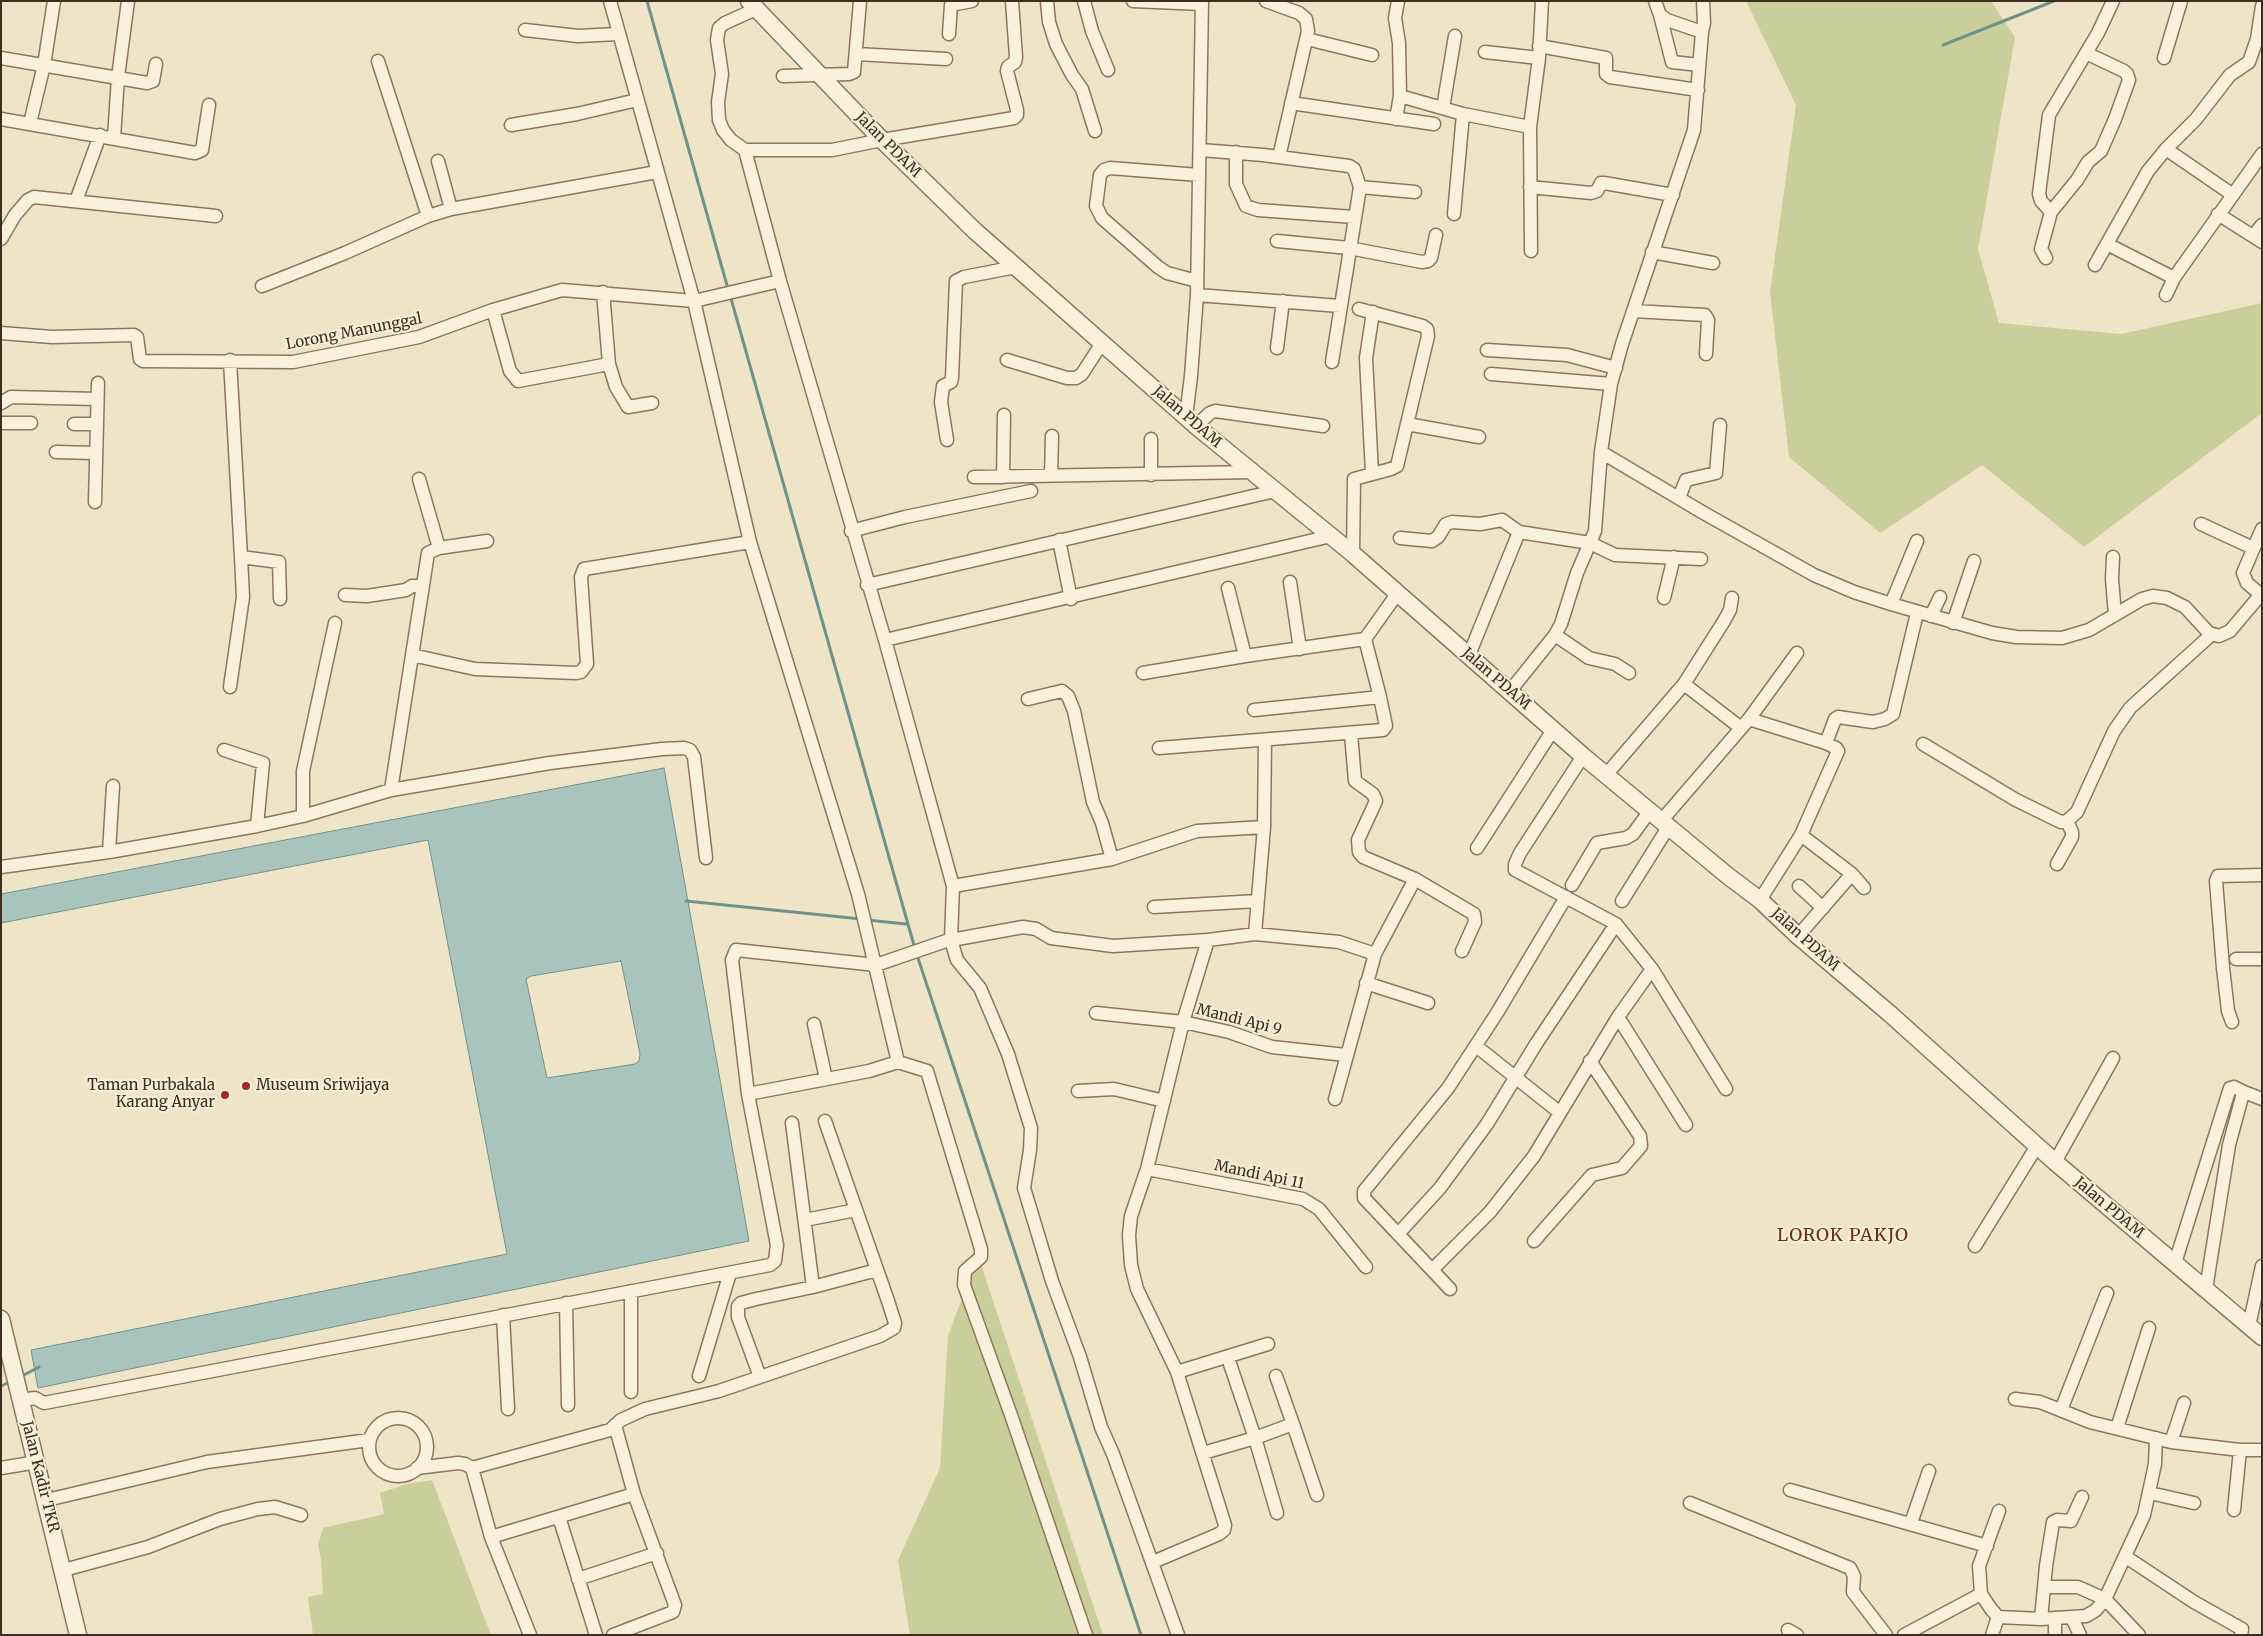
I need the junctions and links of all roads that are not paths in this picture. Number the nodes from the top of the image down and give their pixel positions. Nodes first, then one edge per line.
1 (54, 1) edge
2 (128, 1) edge
3 (610, 1) edge
4 (860, 1) edge
5 (972, 1) edge
6 (1012, 1) edge
7 (1047, 1) edge
8 (1084, 1) edge
9 (1132, 1) edge
10 (1398, 1) edge
11 (1542, 1) edge
12 (1655, 1) edge
13 (1703, 1) edge
14 (2113, 1) edge
15 (2181, 1) edge
16 (1271, 2) edge
17 (1202, 3) edge
18 (753, 5) edge
19 (2262, 6) edge
20 (1660, 15) junction
21 (525, 30) dead end
22 (1702, 32) junction
23 (618, 34) junction
24 (949, 34) dead end
25 (1456, 36) dead end
26 (1307, 39) junction
27 (1485, 52) dead end
28 (1539, 52) junction
29 (856, 54) junction
30 (2086, 54) junction
31 (1372, 55) dead end
32 (1, 58) edge
33 (2164, 58) dead end
34 (946, 59) dead end
35 (378, 61) dead end
36 (156, 64) dead end
37 (1699, 64) junction
38 (44, 65) junction
39 (1108, 70) dead end
40 (817, 74) junction
41 (783, 76) dead end
42 (118, 77) junction
43 (1698, 90) junction
44 (1400, 96) junction
45 (637, 100) junction
46 (1292, 103) junction
47 (209, 105) dead end
48 (1443, 108) junction
49 (1463, 114) junction
50 (1, 119) edge
51 (1396, 119) junction
52 (30, 123) junction
53 (1434, 124) dead end
54 (511, 125) dead end
55 (1530, 127) junction
56 (1095, 131) dead end
57 (100, 135) junction
58 (114, 138) junction
59 (882, 140) junction
60 (2166, 149) junction
61 (745, 150) junction
62 (1201, 150) junction
63 (1236, 152) junction
64 (2262, 154) edge
65 (1279, 157) junction
66 (438, 161) dead end
67 (657, 172) junction
68 (1199, 175) junction
69 (1530, 186) junction
70 (1360, 188) junction
71 (1415, 192) dead end
72 (1673, 194) junction
73 (2233, 194) junction
74 (76, 200) junction
75 (451, 209) junction
76 (2051, 212) junction
77 (1454, 214) dead end
78 (2218, 214) junction
79 (216, 216) dead end
80 (428, 216) junction
81 (1354, 217) junction
82 (2262, 225) edge
83 (1436, 235) dead end
84 (1, 239) edge
85 (2258, 239) edge
86 (1277, 241) dead end
87 (2107, 244) junction
88 (1349, 248) junction
89 (1531, 251) dead end
90 (1652, 252) junction
91 (2046, 258) dead end
92 (1714, 263) dead end
93 (2095, 265) dead end
94 (1016, 267) junction
95 (2174, 278) junction
96 (780, 281) junction
97 (1197, 281) junction
98 (262, 286) dead end
99 (603, 292) junction
100 (1197, 295) junction
101 (2166, 295) dead end
102 (694, 300) junction
103 (1283, 301) junction
104 (1340, 306) junction
105 (1358, 309) dead end
106 (494, 310) junction
107 (1633, 311) junction
108 (1373, 312) junction
109 (1, 333) edge
110 (1102, 343) junction
111 (1277, 348) dead end
112 (1488, 350) dead end
113 (1706, 354) dead end
114 (230, 360) junction
115 (1008, 360) dead end
116 (1332, 362) dead end
117 (609, 364) junction
118 (1616, 368) junction
119 (1491, 374) dead end
120 (98, 383) dead end
121 (1611, 384) junction
122 (96, 399) junction
123 (652, 402) dead end
124 (1, 403) edge
125 (1004, 415) dead end
126 (1191, 422) junction
127 (1, 423) edge
128 (31, 423) dead end
129 (74, 424) dead end
130 (96, 424) junction
131 (1407, 424) junction
132 (1720, 425) dead end
133 (1323, 426) dead end
134 (1052, 436) dead end
135 (1479, 437) dead end
136 (1151, 439) dead end
137 (947, 440) dead end
138 (56, 452) dead end
139 (1601, 452) junction
140 (95, 453) junction
141 (1252, 472) junction
142 (1372, 474) junction
143 (1151, 475) junction
144 (1051, 476) junction
145 (974, 477) dead end
146 (1003, 477) junction
147 (419, 479) dead end
148 (1031, 491) dead end
149 (1274, 491) junction
150 (1679, 498) junction
151 (96, 502) dead end
152 (2201, 524) dead end
153 (2262, 530) edge
154 (851, 531) junction
155 (1519, 532) junction
156 (1331, 536) junction
157 (1400, 538) dead end
158 (1059, 540) junction
159 (487, 541) dead end
160 (1917, 541) dead end
161 (750, 542) junction
162 (1590, 543) junction
163 (439, 548) junction
164 (2253, 548) junction
165 (1354, 554) junction
166 (241, 557) junction
167 (1674, 557) junction
168 (2113, 557) dead end
169 (1701, 558) dead end
170 (1974, 561) dead end
171 (1290, 582) dead end
172 (867, 585) junction
173 (423, 586) junction
174 (1228, 588) dead end
175 (1396, 594) junction
176 (2261, 594) edge
177 (345, 595) dead end
178 (1940, 597) dead end
179 (1071, 598) junction
180 (1664, 598) dead end
181 (1732, 598) dead end
182 (280, 599) dead end
183 (1891, 604) junction
184 (1917, 613) junction
185 (2115, 615) junction
186 (1930, 616) junction
187 (335, 623) dead end
188 (1953, 623) junction
189 (1555, 635) junction
190 (2211, 635) junction
191 (1365, 639) junction
192 (884, 640) junction
193 (1300, 649) junction
194 (1796, 652) dead end
195 (412, 655) junction
196 (1469, 655) junction
197 (1245, 656) junction
198 (1143, 673) dead end
199 (1629, 673) dead end
200 (1684, 684) junction
201 (230, 687) dead end
202 (1510, 691) junction
203 (1380, 697) junction
204 (1028, 699) dead end
205 (1254, 710) dead end
206 (1745, 724) junction
207 (1553, 730) junction
208 (1351, 734) junction
209 (1265, 740) junction
210 (1826, 743) junction
211 (1923, 744) dead end
212 (1159, 748) dead end
213 (224, 750) dead end
214 (1583, 756) junction
215 (1606, 775) junction
216 (113, 786) dead end
217 (391, 790) junction
218 (303, 816) junction
219 (1660, 819) junction
220 (2067, 821) junction
221 (257, 826) junction
222 (1264, 827) junction
223 (1801, 835) junction
224 (1477, 848) dead end
225 (109, 852) junction
226 (706, 858) dead end
227 (1112, 858) junction
228 (2058, 864) dead end
229 (1, 867) edge
230 (1852, 874) junction
231 (2262, 875) edge
232 (1416, 879) junction
233 (953, 886) junction
234 (1799, 886) dead end
235 (1864, 888) dead end
236 (1569, 891) junction
237 (1760, 900) junction
238 (1258, 901) junction
239 (1622, 901) dead end
240 (1154, 907) dead end
241 (1823, 908) junction
242 (1616, 924) junction
243 (1255, 934) junction
244 (1798, 936) junction
245 (1208, 940) junction
246 (949, 941) junction
247 (1462, 951) dead end
248 (1375, 954) junction
249 (2236, 959) dead end
250 (2262, 959) edge
251 (881, 962) junction
252 (1652, 969) junction
253 (1366, 983) junction
254 (1428, 1003) dead end
255 (1096, 1013) dead end
256 (1618, 1017) junction
257 (1183, 1022) junction
258 (2232, 1022) dead end
259 (814, 1024) dead end
260 (1476, 1046) junction
261 (1346, 1055) junction
262 (2113, 1058) dead end
263 (1590, 1061) junction
264 (898, 1062) junction
265 (1516, 1076) junction
266 (826, 1079) junction
267 (1726, 1089) dead end
268 (1078, 1091) dead end
269 (2244, 1092) junction
270 (748, 1094) junction
271 (1335, 1099) dead end
272 (2262, 1099) edge
273 (1164, 1101) junction
274 (1559, 1112) junction
275 (825, 1121) dead end
276 (792, 1123) dead end
277 (1686, 1125) dead end
278 (2037, 1146) junction
279 (2055, 1162) junction
280 (1147, 1169) junction
281 (856, 1210) junction
282 (805, 1220) junction
283 (1398, 1234) junction
284 (1534, 1241) dead end
285 (1975, 1246) dead end
286 (2175, 1263) junction
287 (2262, 1266) edge
288 (1366, 1267) dead end
289 (877, 1270) junction
290 (1432, 1270) junction
291 (730, 1273) junction
292 (813, 1287) junction
293 (1450, 1289) dead end
294 (2206, 1289) junction
295 (631, 1291) junction
296 (2107, 1293) dead end
297 (566, 1303) junction
298 (503, 1315) junction
299 (3, 1325) edge
300 (2149, 1328) dead end
301 (2256, 1331) edge
302 (1268, 1344) dead end
303 (1230, 1364) dead end
304 (1177, 1372) junction
305 (699, 1376) dead end
306 (1276, 1376) dead end
307 (760, 1377) junction
308 (631, 1392) dead end
309 (20, 1398) junction
310 (2015, 1399) dead end
311 (2184, 1403) dead end
312 (568, 1405) dead end
313 (508, 1409) dead end
314 (2061, 1410) junction
315 (1293, 1424) junction
316 (615, 1425) junction
317 (2117, 1428) junction
318 (1255, 1438) junction
319 (2156, 1438) junction
320 (369, 1440) junction
321 (2171, 1442) junction
322 (2240, 1450) junction
323 (2262, 1450) edge
324 (1203, 1453) junction
325 (37, 1462) junction
326 (1, 1468) edge
327 (418, 1468) junction
328 (472, 1468) junction
329 (1929, 1472) dead end
330 (1790, 1490) dead end
331 (2150, 1493) junction
332 (634, 1494) junction
333 (1317, 1495) dead end
334 (2082, 1498) dead end
335 (46, 1500) junction
336 (1690, 1503) dead end
337 (2194, 1503) dead end
338 (2234, 1510) dead end
339 (1999, 1511) dead end
340 (1277, 1513) dead end
341 (301, 1515) dead end
342 (559, 1517) junction
343 (1911, 1523) junction
344 (491, 1537) junction
345 (1987, 1546) junction
346 (657, 1553) junction
347 (2126, 1556) junction
348 (1154, 1566) junction
349 (64, 1570) junction
350 (578, 1579) junction
351 (2044, 1587) junction
352 (1981, 1594) junction
353 (2105, 1599) junction
354 (1998, 1617) junction
355 (2040, 1618) junction
356 (2055, 1618) junction
357 (2072, 1618) junction
358 (78, 1635) edge
359 (530, 1635) edge
360 (596, 1635) edge
361 (614, 1635) edge
362 (1086, 1635) edge
363 (1178, 1635) edge
364 (1886, 1635) edge
365 (1904, 1635) edge
366 (1992, 1635) edge
367 (2055, 1635) edge
368 (2080, 1635) edge
369 (2139, 1635) edge
370 (2241, 1635) edge

1 - 38 street
2 - 42 street
3 - 23 street
4 - 29 street
5 - 24 street
6 - 59 street
7 - 56 street
8 - 39 street
9 - 17 street
10 - 44 street
11 - 28 street
12 - 20 street
13 - 22 street
14 - 30 street
15 - 33 street
16 - 26 street
17 - 62 street
18 - 40 street, Jalan PDAM
18 - 61 street
19 - 60 street
20 - 22 street
20 - 37 street
21 - 23 street
22 - 37 street
23 - 45 street
25 - 48 street
26 - 31 street
26 - 46 street
27 - 28 street
28 - 43 street
28 - 55 street
29 - 34 street
29 - 40 street
30 - 76 street
30 - 76 street
32 - 38 street
35 - 80 street
36 - 42 street
37 - 43 street
38 - 42 street
38 - 52 street
40 - 41 street
40 - 59 street, Jalan PDAM
42 - 58 street
43 - 72 street
44 - 48 street
44 - 51 street
45 - 54 street
45 - 67 street
46 - 51 street
46 - 65 street
47 - 58 street
48 - 49 street
49 - 55 street
49 - 77 street
50 - 52 street
51 - 53 street
52 - 57 street
55 - 69 street
57 - 58 street
57 - 74 street
59 - 61 street
59 - 94 street, Jalan PDAM
60 - 73 street
60 - 87 street
61 - 96 street
62 - 63 street
62 - 68 street
63 - 65 street
63 - 81 street
64 - 73 street
65 - 70 street
66 - 75 street
67 - 75 street
67 - 102 street
68 - 97 street
68 - 97 street
69 - 72 street
69 - 89 street
70 - 71 street
70 - 81 street
72 - 90 street
73 - 78 street
74 - 79 street
74 - 84 street
75 - 80 street
76 - 91 street
78 - 85 street
78 - 95 street
80 - 98 street
81 - 88 street
82 - 85 street
83 - 88 street
86 - 88 street
87 - 93 street
87 - 95 street
88 - 104 street
90 - 92 street
90 - 107 street
94 - 110 street, Jalan PDAM
94 - 137 street
95 - 101 street
96 - 102 street, Lorong Manunggal
96 - 154 street
97 - 100 street
99 - 102 street, Lorong Manunggal
99 - 106 street, Lorong Manunggal
99 - 117 street
100 - 103 street
100 - 126 street
102 - 161 street
103 - 104 street
103 - 111 street
104 - 116 street
105 - 108 street
106 - 114 street, Lorong Manunggal
106 - 117 street
107 - 113 street
107 - 118 street
108 - 131 street
108 - 142 street
109 - 114 street, Lorong Manunggal
110 - 115 street
110 - 126 street, Jalan PDAM
112 - 118 street
114 - 166 street
117 - 123 street
118 - 121 street
119 - 121 street
120 - 122 street
121 - 139 street
122 - 124 street
122 - 130 street
125 - 146 street
126 - 133 street
126 - 141 street, Jalan PDAM
127 - 128 street
129 - 130 street
130 - 140 street
131 - 135 street
131 - 142 street
132 - 150 street
134 - 144 street
136 - 143 street
138 - 140 street
139 - 150 street
139 - 162 street
140 - 151 street
141 - 143 street
141 - 149 street, Jalan PDAM
142 - 165 street
143 - 144 street
144 - 146 street
145 - 146 street
147 - 163 street
148 - 154 street
149 - 156 street, Jalan PDAM
149 - 158 street
150 - 183 street
152 - 164 street
153 - 164 street
154 - 172 street
155 - 157 street
155 - 162 street
155 - 196 street
156 - 165 street, Jalan PDAM
156 - 179 street
158 - 172 street
158 - 179 street
159 - 163 street
160 - 183 street
161 - 195 street
161 - 251 street
162 - 167 street
162 - 189 street
163 - 173 street
164 - 176 street
165 - 175 street, Jalan PDAM
166 - 182 street
166 - 201 street
167 - 169 street
167 - 180 street
168 - 185 street
170 - 188 street
171 - 193 street
172 - 192 street
173 - 177 street
173 - 195 street
174 - 197 street
175 - 191 street
175 - 196 street, Jalan PDAM
176 - 190 street
178 - 186 street
179 - 192 street
181 - 200 street
183 - 184 street
184 - 186 street
184 - 210 street
185 - 188 street
185 - 190 street
186 - 188 street
187 - 218 street
189 - 199 street
189 - 202 street
190 - 220 street
191 - 193 street
191 - 203 street
192 - 233 street
193 - 197 street
194 - 206 street
195 - 217 street
196 - 202 street, Jalan PDAM
197 - 198 street
200 - 206 street
200 - 215 street
202 - 207 street, Jalan PDAM
203 - 205 street
203 - 208 street
204 - 227 street
206 - 210 street
206 - 219 street
207 - 214 street, Jalan PDAM
207 - 224 street
208 - 209 street
208 - 232 street
209 - 212 street
209 - 222 street
210 - 223 street
211 - 220 street
213 - 221 street
214 - 215 street, Jalan PDAM
214 - 236 street
215 - 219 street, Jalan PDAM
216 - 225 street
217 - 218 street
217 - 226 street
218 - 221 street
219 - 236 street
219 - 237 street, Jalan PDAM
219 - 239 street
220 - 228 street
221 - 225 street
222 - 227 street
222 - 238 street
223 - 230 street
223 - 237 street
225 - 229 street
227 - 233 street
230 - 235 street
230 - 241 street
231 - 258 street
232 - 247 street
232 - 248 street
233 - 246 street
234 - 241 street
236 - 242 street
236 - 260 street
237 - 244 street, Jalan PDAM
238 - 240 street
238 - 243 street
241 - 244 street
242 - 252 street
242 - 265 street
243 - 245 street
243 - 248 street
244 - 278 street, Jalan PDAM
245 - 246 street
245 - 257 street
246 - 251 street
246 - 348 street
248 - 253 street
249 - 250 street
251 - 264 street
251 - 270 street
252 - 256 street
252 - 267 street
253 - 254 street
253 - 261 street
255 - 257 street, Mandi Api 9
256 - 263 street
256 - 277 street
257 - 261 street, Mandi Api 9
257 - 273 street
259 - 266 street
260 - 265 street
260 - 283 street
261 - 271 street
262 - 279 street
263 - 274 street
263 - 284 street
264 - 266 street
264 - 362 street
265 - 274 street
265 - 283 street
266 - 270 street
268 - 273 street
269 - 272 street
269 - 286 street
269 - 294 street
270 - 291 street
273 - 280 street
274 - 290 street
275 - 281 street
276 - 282 street
278 - 279 street, Jalan PDAM
278 - 285 street
279 - 286 street, Jalan PDAM
280 - 288 street, Mandi Api 11
280 - 304 street
281 - 282 street
281 - 289 street
282 - 292 street
283 - 290 street
286 - 294 street, Jalan PDAM
287 - 301 street
289 - 292 street
289 - 307 street
290 - 293 street
291 - 295 street
291 - 305 street
292 - 307 street
294 - 301 street, Jalan PDAM
295 - 297 street
295 - 308 street
296 - 314 street
297 - 298 street
297 - 312 street
298 - 309 street
298 - 313 street
299 - 309 street, Jalan Kadir TKR
300 - 317 street
302 - 304 street
303 - 318 street
304 - 324 street
306 - 315 street
307 - 316 street
309 - 325 street, Jalan Kadir TKR
310 - 314 street
311 - 321 street
314 - 317 street
315 - 318 street
315 - 333 street
316 - 328 street
316 - 332 street
317 - 319 street
318 - 324 street
318 - 340 street
319 - 321 street
319 - 331 street
320 - 327 street
320 - 327 street
320 - 335 street
321 - 322 street
322 - 323 street
322 - 338 street
324 - 348 street
325 - 326 street
325 - 335 street, Jalan Kadir TKR
327 - 328 street
328 - 344 street
329 - 343 street
330 - 343 street
331 - 337 street
331 - 347 street
332 - 342 street
332 - 346 street
334 - 351 street
335 - 349 street, Jalan Kadir TKR
336 - 364 street
339 - 345 street
341 - 349 street
342 - 344 street
342 - 350 street
343 - 345 street
344 - 359 street
345 - 352 street
346 - 350 street
346 - 361 street
347 - 353 street
347 - 370 street
348 - 363 street
349 - 358 street, Jalan Kadir TKR
350 - 360 street
351 - 353 street
351 - 355 street
352 - 354 street
352 - 365 street
353 - 357 street
353 - 369 street
354 - 355 street
354 - 366 street
355 - 356 street
356 - 357 street
356 - 367 street
357 - 368 street

